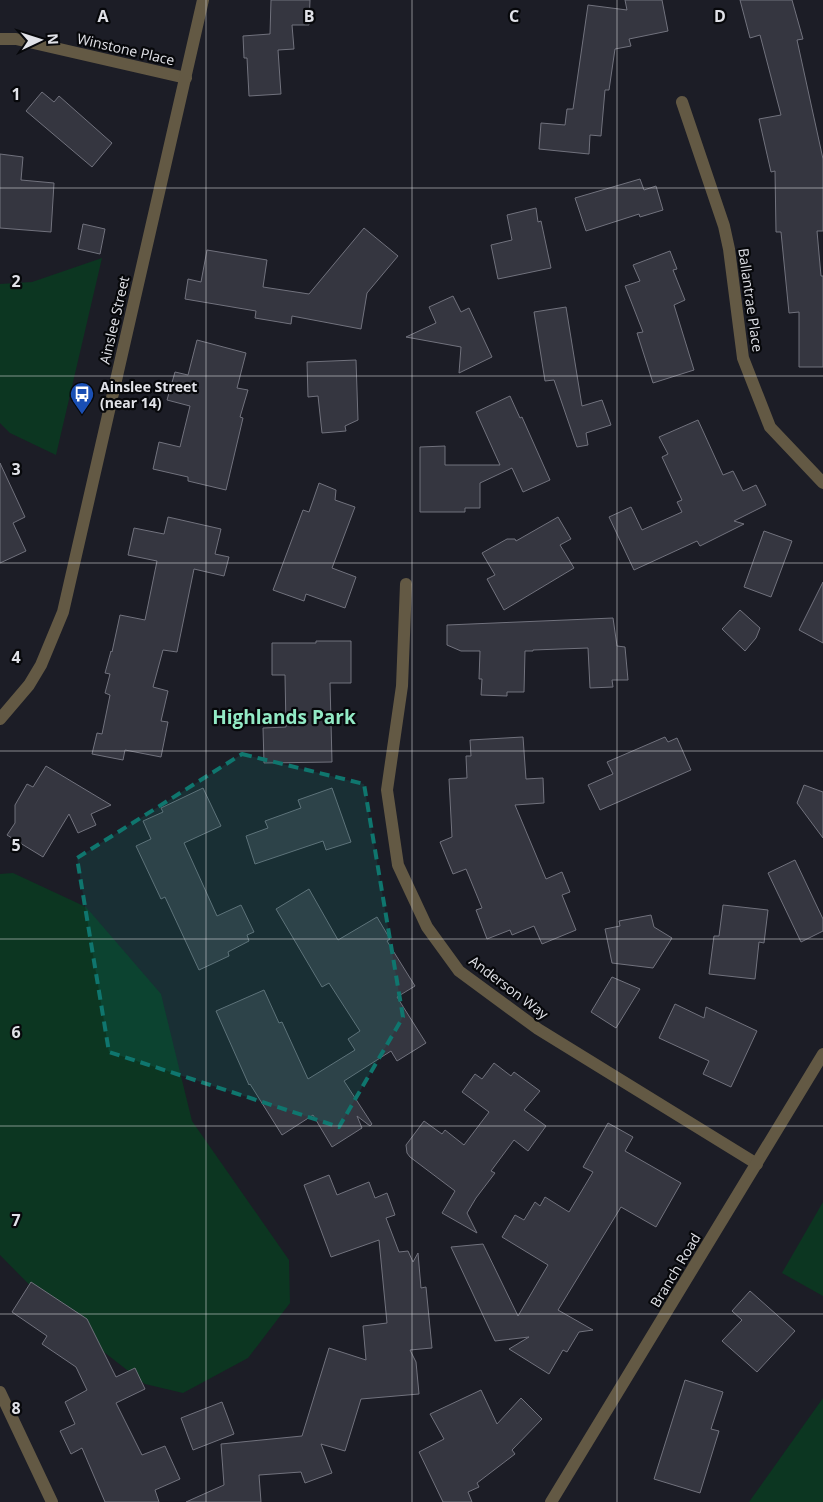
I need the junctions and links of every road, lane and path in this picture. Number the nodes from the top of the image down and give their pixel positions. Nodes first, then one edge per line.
1 (203, 0) edge
2 (0, 39) edge
3 (186, 78) junction
4 (682, 102) dead end
5 (823, 483) edge
6 (406, 584) dead end
7 (0, 719) edge
8 (823, 1054) edge
9 (757, 1164) junction
10 (0, 1392) edge
11 (52, 1502) edge
12 (551, 1502) edge

1 - 3 street, Ainslee Street
2 - 3 street, Winstone Place
3 - 7 street, Ainslee Street
4 - 5 street, Ballantrae Place
6 - 9 street, Anderson Way
8 - 9 street, Branch Road
9 - 12 street, Branch Road
10 - 11 street

